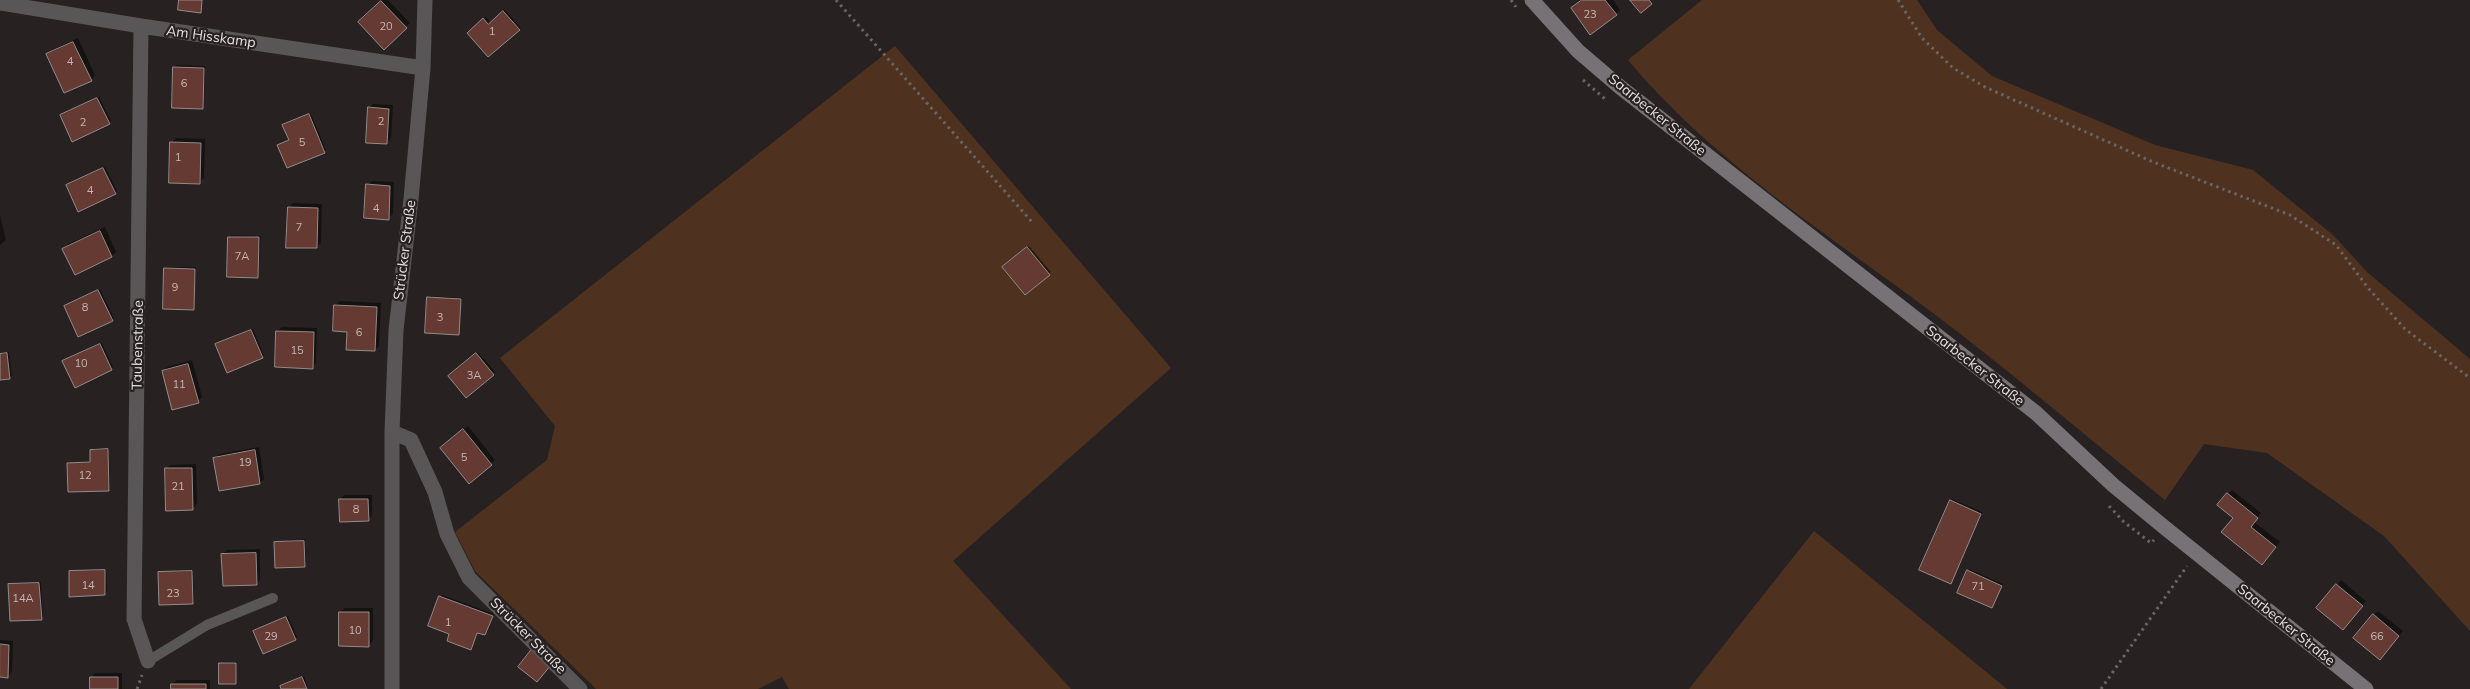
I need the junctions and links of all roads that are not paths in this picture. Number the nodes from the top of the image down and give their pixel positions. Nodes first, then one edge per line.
1 (426, 0) edge
2 (1532, 0) edge
3 (0, 3) edge
4 (142, 26) junction
5 (423, 68) junction
6 (392, 432) junction
7 (273, 598) dead end
8 (148, 661) joint
9 (392, 689) edge
10 (580, 689) edge
11 (2366, 689) edge

1 - 5 street, Strücker Straße
2 - 11 main road, Saarbecker Straße
3 - 4 street, Am Hisskamp
4 - 5 street, Am Hisskamp
4 - 8 street, Taubenstraße
5 - 6 street, Strücker Straße
6 - 9 street, Strücker Straße
6 - 10 street, Strücker Straße
7 - 8 lane

